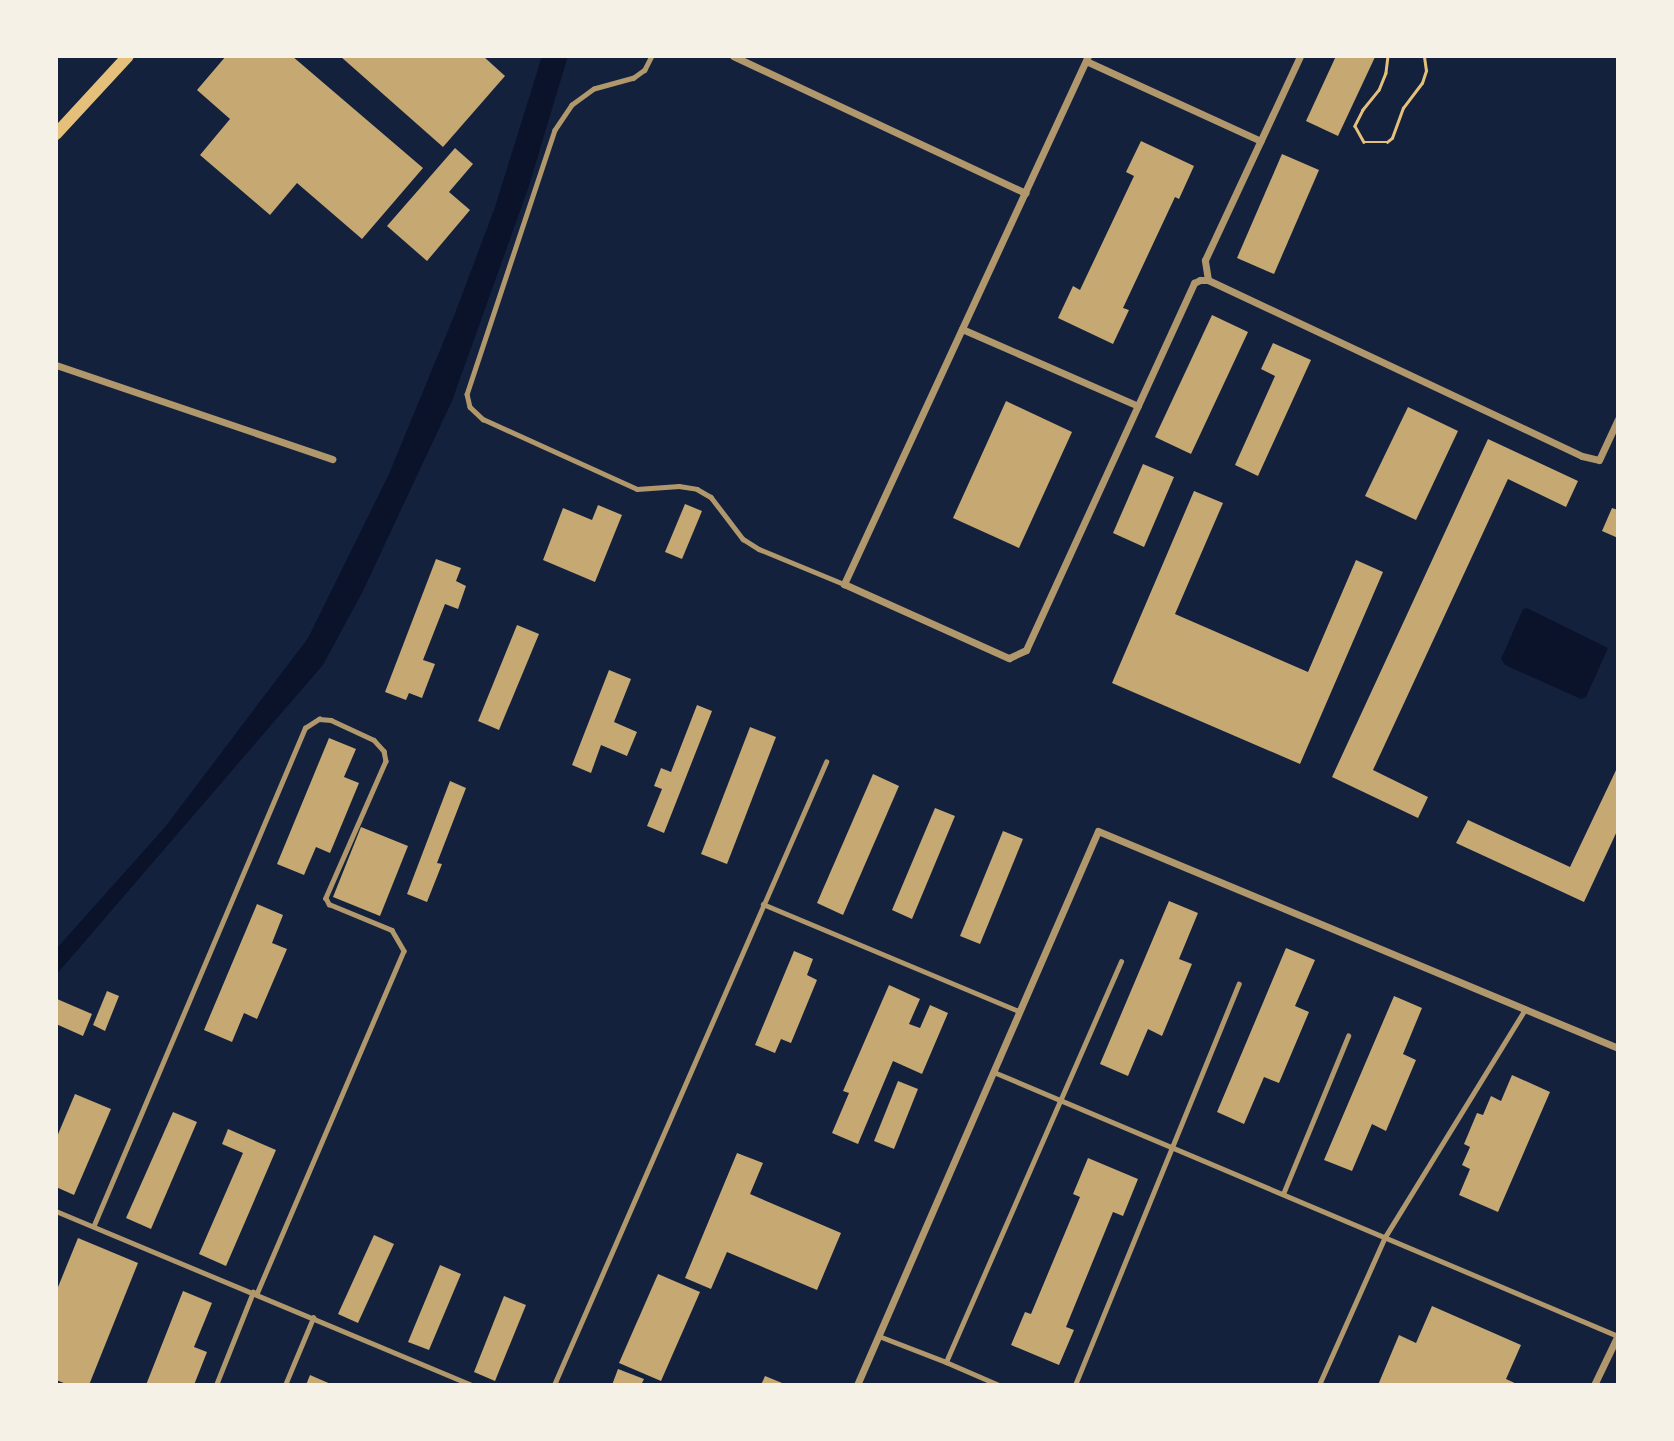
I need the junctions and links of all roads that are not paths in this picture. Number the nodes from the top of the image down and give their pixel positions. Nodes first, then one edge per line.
1 (128, 56) edge
2 (652, 56) edge
3 (733, 56) edge
4 (1300, 56) edge
5 (1087, 58) edge
6 (56, 134) edge
7 (1261, 141) junction
8 (1025, 193) junction
9 (1208, 280) junction
10 (962, 329) junction
11 (56, 365) edge
12 (1138, 406) junction
13 (1618, 419) edge
14 (332, 459) dead end
15 (844, 584) junction
16 (826, 762) dead end
17 (763, 904) junction
18 (1121, 962) dead end
19 (1239, 984) dead end
20 (1525, 1009) junction
21 (1020, 1012) junction
22 (1348, 1036) dead end
23 (1618, 1048) edge
24 (994, 1072) junction
25 (1061, 1100) junction
26 (1173, 1148) junction
27 (1283, 1194) junction
28 (56, 1211) edge
29 (93, 1225) junction
30 (1385, 1237) junction
31 (255, 1293) junction
32 (313, 1318) junction
33 (1618, 1335) edge
34 (878, 1336) junction
35 (946, 1362) junction
36 (216, 1385) edge
37 (285, 1385) edge
38 (472, 1385) edge
39 (554, 1385) edge
40 (857, 1385) edge
41 (999, 1385) edge
42 (1075, 1385) edge
43 (1319, 1385) edge
44 (1594, 1385) edge

1 - 6 main road
2 - 15 lane
3 - 8 street
4 - 7 street
5 - 7 street
5 - 8 street
7 - 9 street
8 - 10 street
9 - 12 street
9 - 13 street
10 - 12 street
10 - 15 street
11 - 14 street
12 - 15 street
16 - 17 lane
17 - 21 lane
17 - 39 lane
18 - 25 lane
19 - 26 lane
20 - 21 street
20 - 23 street
20 - 30 lane
21 - 24 street
22 - 27 lane
24 - 25 lane
24 - 34 street
25 - 26 lane
25 - 35 lane
26 - 27 lane
26 - 42 lane
27 - 30 lane
28 - 29 lane
29 - 31 lane
29 - 31 lane
30 - 33 lane
30 - 43 lane
31 - 32 lane
31 - 36 lane
32 - 37 lane
32 - 38 lane
33 - 44 street
34 - 35 lane
34 - 40 street
35 - 41 lane

